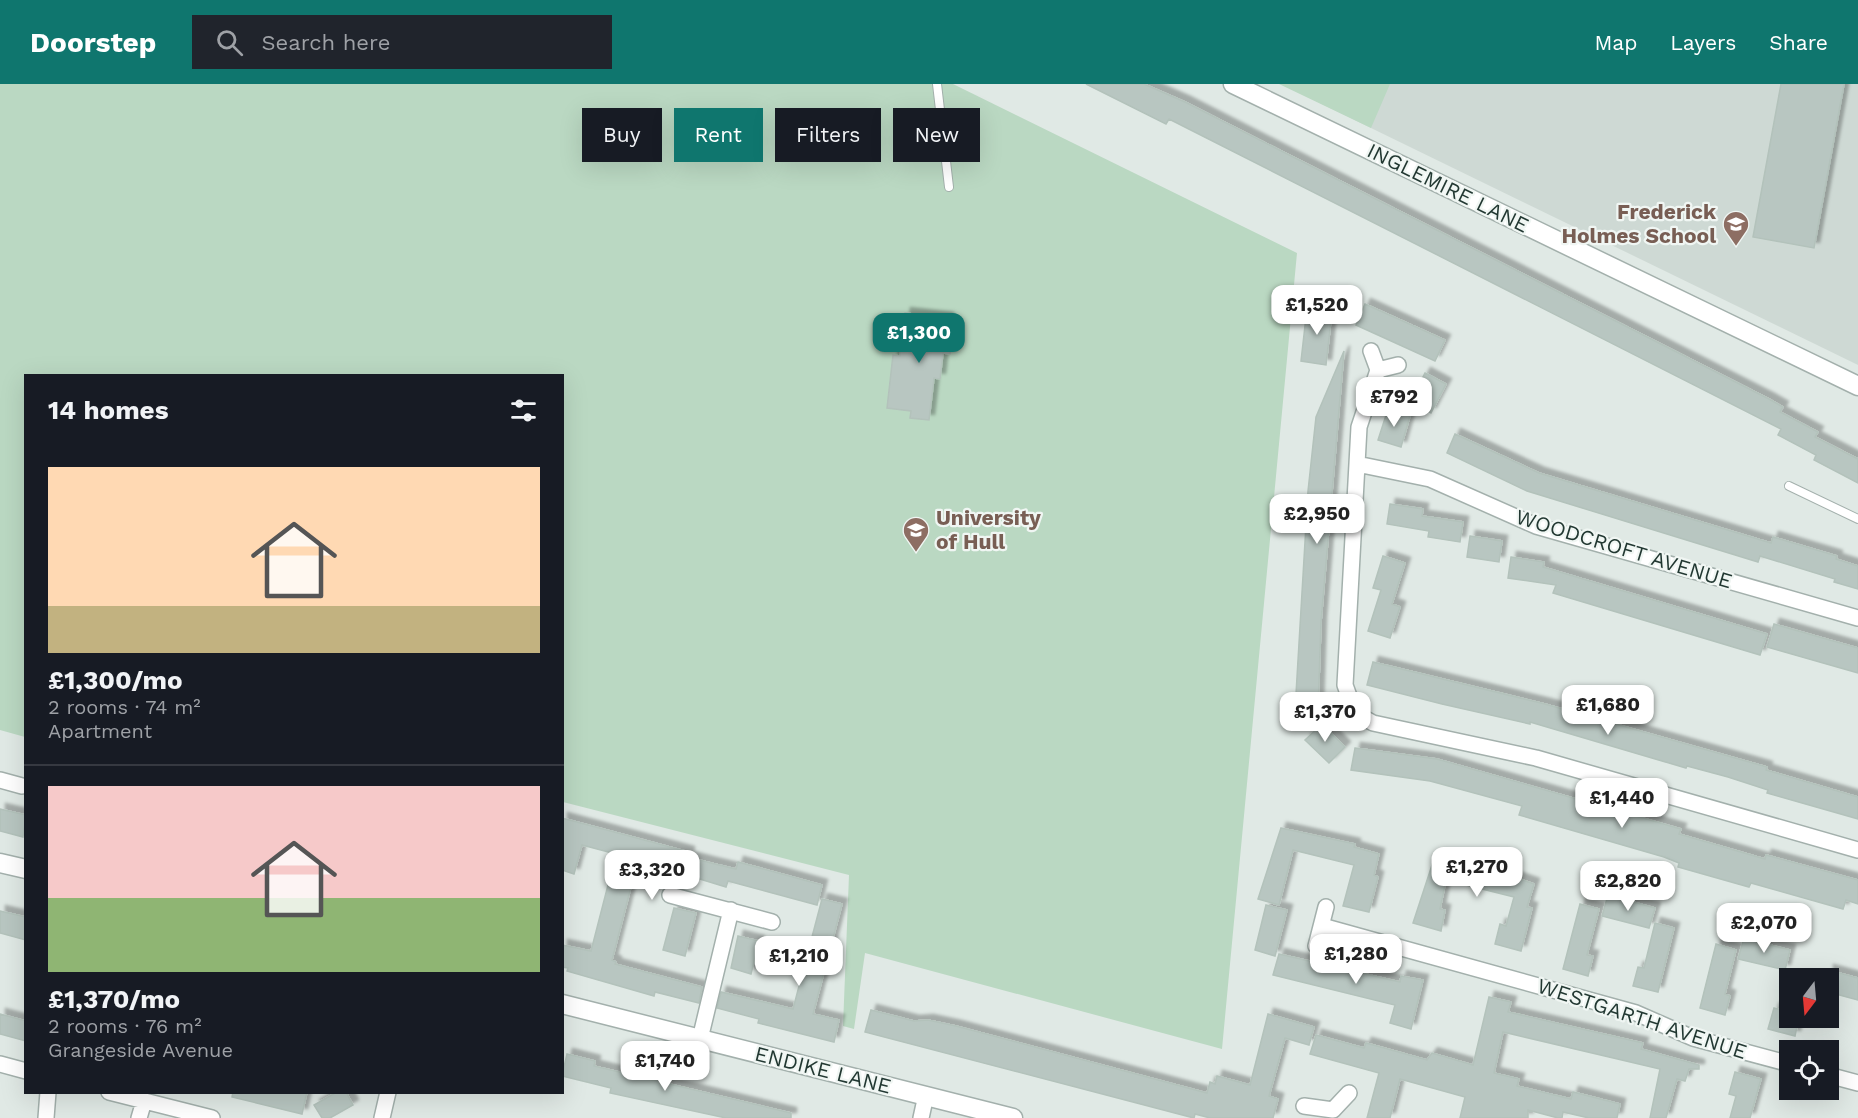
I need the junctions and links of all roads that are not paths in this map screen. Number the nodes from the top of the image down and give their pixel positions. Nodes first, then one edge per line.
1 (937, 84) edge
2 (1233, 84) edge
3 (949, 187) dead end
4 (1371, 351) dead end
5 (1398, 365) dead end
6 (1378, 370) junction
7 (1858, 386) edge
8 (1358, 464) junction
9 (1789, 486) dead end
10 (1858, 519) edge
11 (1858, 618) edge
12 (0, 780) edge
13 (22, 786) dead end
14 (1858, 850) edge
15 (0, 863) edge
16 (24, 869) edge
17 (670, 895) dead end
18 (1326, 907) dead end
19 (731, 910) junction
20 (772, 922) dead end
21 (1322, 926) junction
22 (1316, 946) dead end
23 (564, 1005) edge
24 (700, 1039) junction
25 (1779, 1061) edge
26 (0, 1064) edge
27 (24, 1070) edge
28 (1839, 1078) edge
29 (1858, 1083) edge
30 (1349, 1093) dead end
31 (48, 1094) edge
32 (117, 1094) edge
33 (388, 1094) edge
34 (926, 1095) junction
35 (144, 1101) junction
36 (1304, 1106) dead end
37 (1334, 1114) edge
38 (46, 1118) edge
39 (139, 1118) edge
40 (212, 1118) edge
41 (382, 1118) edge
42 (921, 1118) edge
43 (1013, 1118) edge

1 - 3 lane
2 - 7 street, INGLEMIRE LANE
4 - 6 street
5 - 6 street
6 - 8 street
8 - 11 street, WOODCROFT AVENUE
8 - 14 street
9 - 10 lane
12 - 13 street
15 - 16 street
17 - 19 street
18 - 21 street
19 - 20 street
19 - 24 street
21 - 22 street
21 - 25 street, WESTGARTH AVENUE
23 - 24 street, ENDIKE LANE
24 - 34 street, ENDIKE LANE
26 - 27 street
28 - 29 street
30 - 37 street
31 - 38 street
32 - 35 street
33 - 41 street
34 - 42 street
34 - 43 street, ENDIKE LANE
35 - 39 street
35 - 40 street
36 - 37 street

